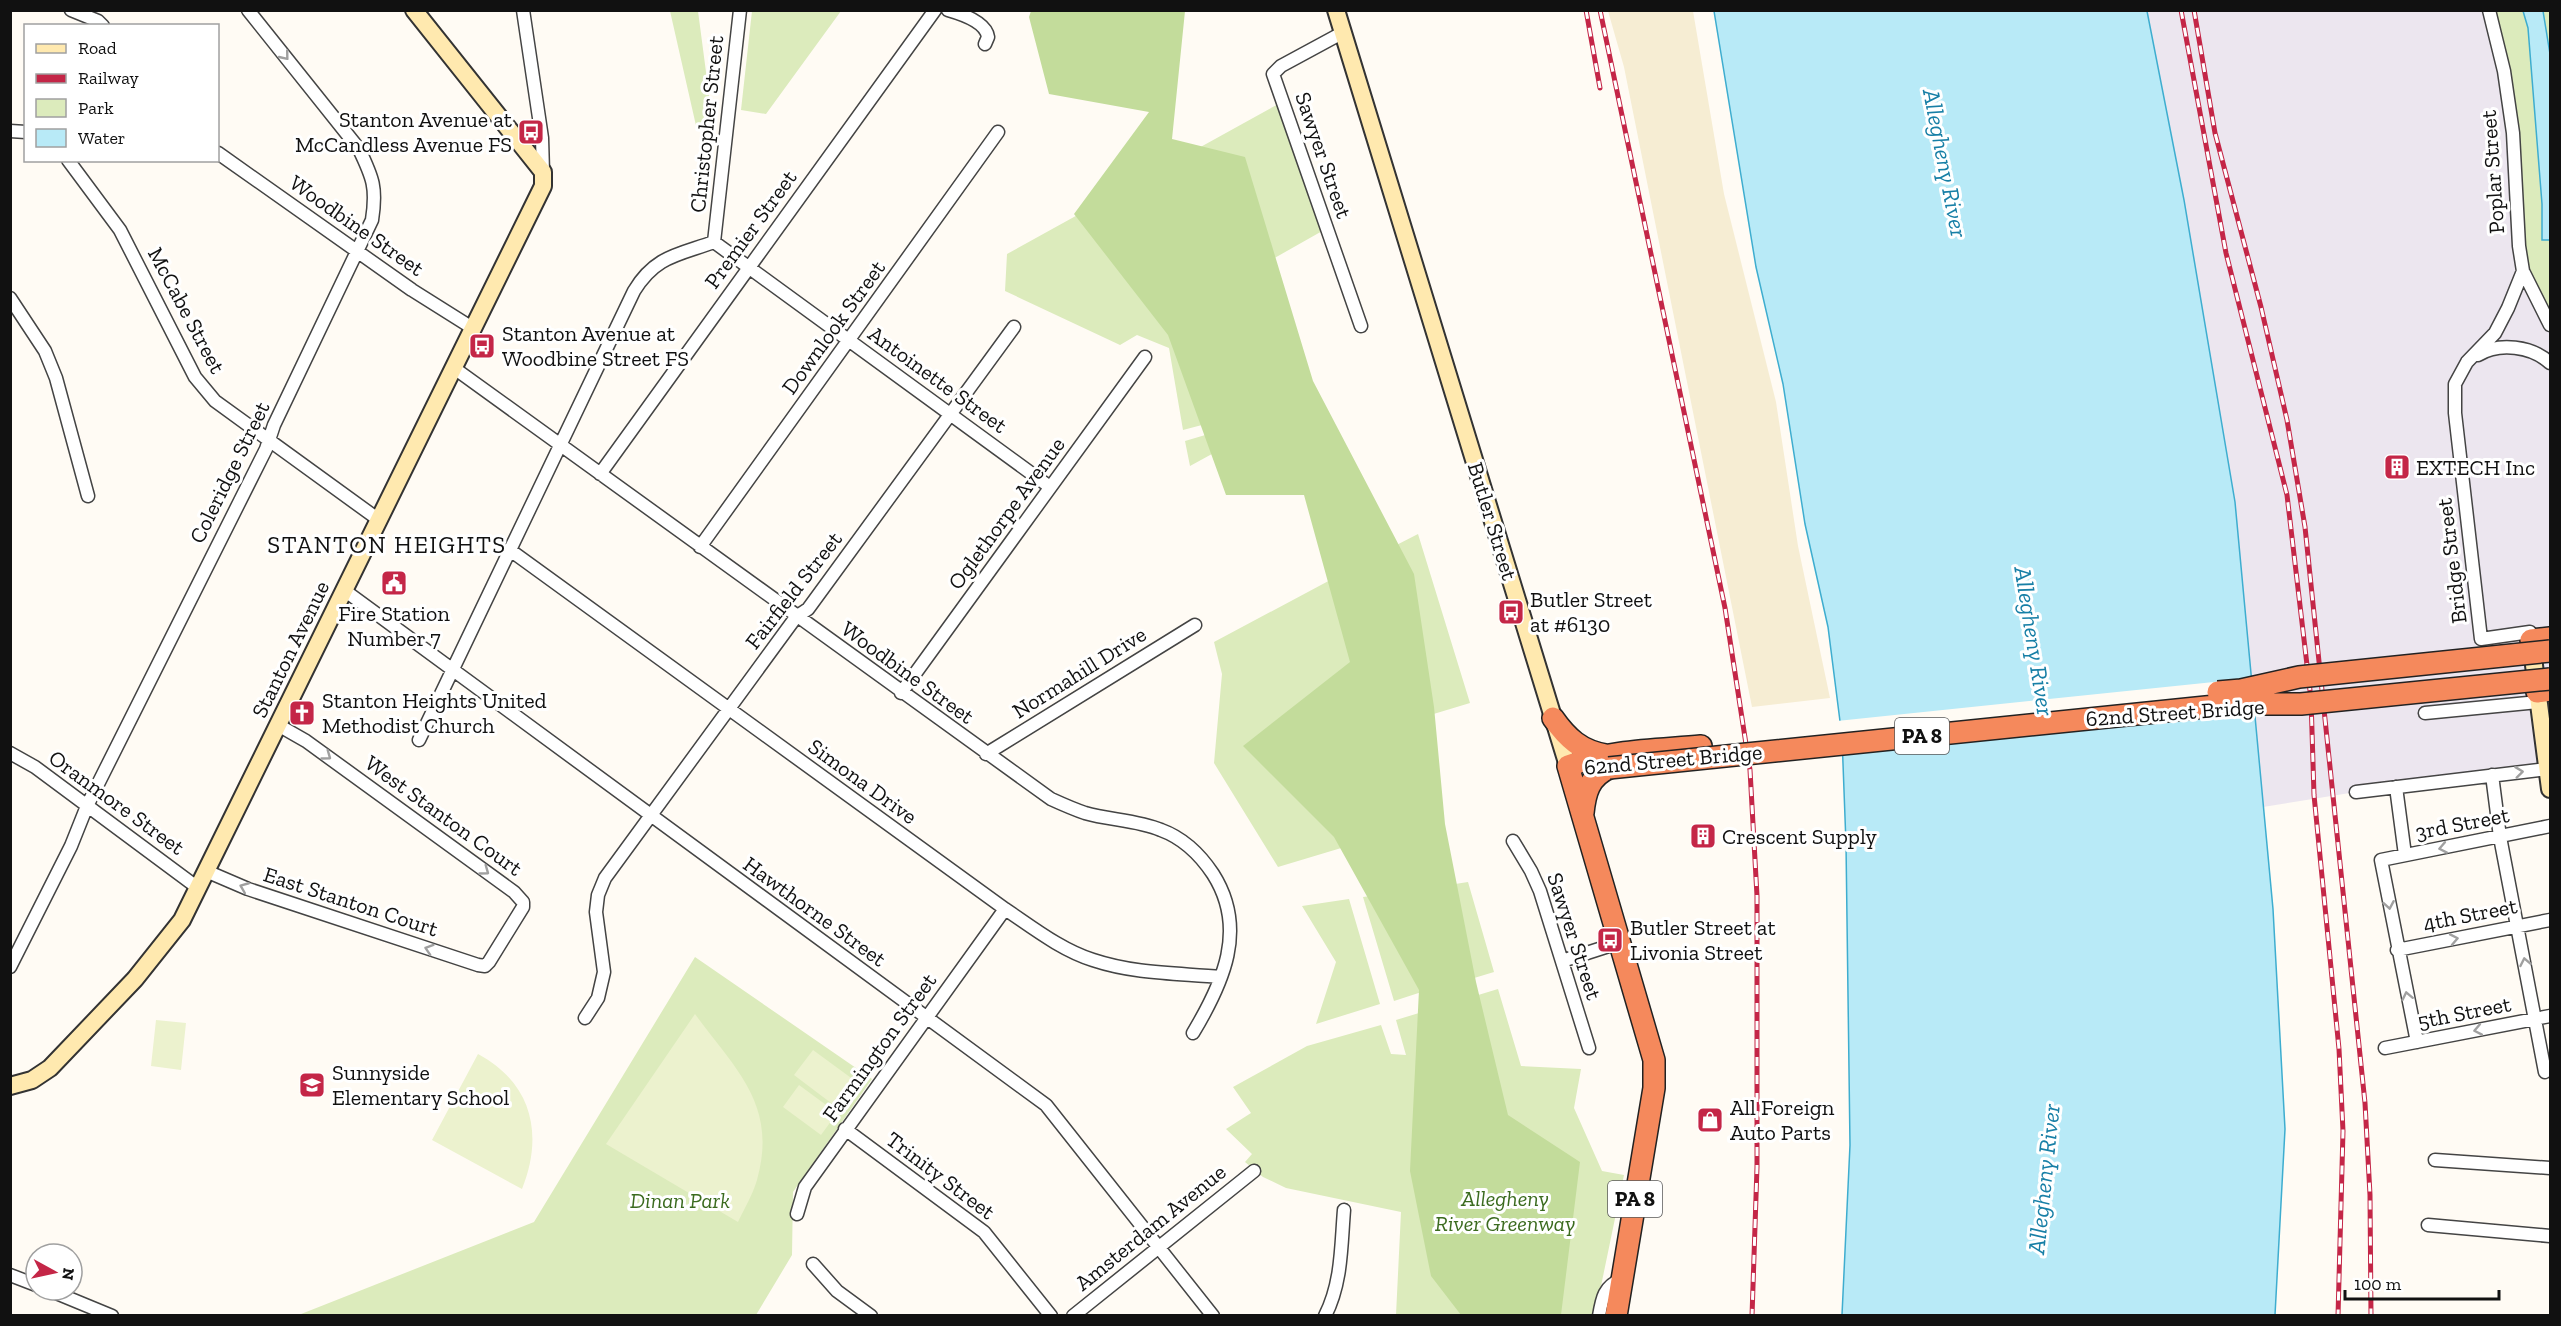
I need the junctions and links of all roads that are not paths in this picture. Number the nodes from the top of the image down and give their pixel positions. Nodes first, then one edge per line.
1 (71, 10) edge
2 (248, 10) edge
3 (414, 10) edge
4 (523, 10) edge
5 (740, 10) edge
6 (935, 10) edge
7 (948, 10) edge
8 (1335, 10) edge
9 (2488, 10) edge
10 (101, 24) edge
11 (1342, 33) junction
12 (985, 44) dead end
13 (998, 132) dead end
14 (219, 154) edge
15 (69, 162) edge
16 (543, 172) junction
17 (714, 242) junction
18 (358, 250) junction
19 (749, 267) junction
20 (2523, 271) junction
21 (10, 298) edge
22 (2550, 325) edge
23 (1361, 326) dead end
24 (1014, 327) dead end
25 (474, 329) junction
26 (850, 340) junction
27 (1145, 357) dead end
28 (2467, 362) junction
29 (2550, 363) edge
30 (454, 368) junction
31 (950, 414) junction
32 (269, 440) junction
33 (560, 445) junction
34 (600, 474) junction
35 (1050, 487) junction
36 (88, 496) dead end
37 (379, 520) junction
38 (700, 547) junction
39 (510, 550) junction
40 (344, 590) junction
41 (796, 617) junction
42 (1195, 626) dead end
43 (2537, 637) edge
44 (2550, 651) edge
45 (2550, 664) edge
46 (453, 670) junction
47 (2544, 691) edge
48 (901, 693) junction
49 (2238, 697) junction
50 (729, 710) junction
51 (2425, 712) dead end
52 (1553, 718) junction
53 (278, 725) junction
54 (419, 740) dead end
55 (10, 753) edge
56 (986, 754) junction
57 (1598, 763) junction
58 (1568, 766) junction
59 (2547, 769) junction
60 (2492, 775) junction
61 (2396, 787) junction
62 (2550, 789) edge
63 (2356, 792) dead end
64 (87, 806) junction
65 (651, 816) junction
66 (1583, 816) junction
67 (2550, 826) edge
68 (2500, 837) junction
69 (1513, 841) dead end
70 (2405, 855) junction
71 (206, 871) junction
72 (198, 888) junction
73 (1005, 909) junction
74 (2550, 920) edge
75 (2518, 926) junction
76 (1621, 942) junction
77 (2397, 950) junction
78 (1562, 961) junction
79 (485, 966) joint
80 (10, 967) edge
81 (1221, 977) junction
82 (2550, 1016) edge
83 (585, 1018) dead end
84 (926, 1018) junction
85 (2536, 1019) junction
86 (1193, 1033) dead end
87 (2416, 1042) junction
88 (1589, 1048) dead end
89 (2385, 1048) dead end
90 (2546, 1072) dead end
91 (10, 1086) edge
92 (845, 1129) junction
93 (2435, 1160) dead end
94 (2550, 1168) edge
95 (1254, 1171) dead end
96 (1344, 1210) dead end
97 (797, 1214) dead end
98 (2428, 1225) dead end
99 (2550, 1236) edge
100 (1159, 1248) junction
101 (813, 1264) dead end
102 (1622, 1279) junction
103 (78, 1302) edge
104 (112, 1316) edge
105 (871, 1316) edge
106 (1051, 1316) edge
107 (1073, 1316) edge
108 (1213, 1316) edge
109 (1325, 1316) edge
110 (1599, 1316) edge
111 (1616, 1316) edge

1 - 10 street
2 -> 18 street, Coleridge Street
3 - 16 street
4 - 16 street
5 - 17 street, Christopher Street
6 - 19 street, Premier Street
7 - 12 street
8 - 11 street, Butler Street
9 - 20 street, Poplar Street
11 - 23 street, Sawyer Street
11 - 52 street, Butler Street
13 - 26 street, Downlook Street
14 - 18 street, Woodbine Street
15 - 32 street, McCabe Street
16 - 25 street, Stanton Avenue
17 - 19 street, Antoinette Street
17 - 33 street
18 - 25 street, Woodbine Street
18 - 32 street, Coleridge Street
19 - 26 street, Antoinette Street
19 - 34 street, Premier Street
20 - 22 street, Poplar Street
20 - 28 street, Bridge Street
21 - 36 street
24 - 31 street, Fairfield Street
25 - 30 street, Stanton Avenue
26 - 31 street, Antoinette Street
26 - 38 street, Downlook Street
27 - 35 street, Oglethorpe Avenue
28 - 29 street
28 - 43 street, Bridge Street
30 - 33 street, Woodbine Street
30 - 37 street, Stanton Avenue
31 - 35 street, Antoinette Street
31 - 41 street, Fairfield Street
32 - 37 street, McCabe Street
32 - 64 street, Coleridge Street
33 - 34 street, Woodbine Street
33 - 39 street
34 - 38 street, Woodbine Street
35 - 48 street, Oglethorpe Avenue
37 - 40 street, Stanton Avenue
38 - 41 street, Woodbine Street
39 - 46 street
39 - 50 street, Simona Drive
40 - 46 street, Hawthorne Street
40 - 53 street, Stanton Avenue
41 - 48 street, Woodbine Street
41 - 50 street, Fairfield Street
42 - 56 street, Normahill Drive
43 - 47 street
44 - 49 highway, 62nd Street Bridge / PA 8, bridge
45 - 49 highway, bridge
46 - 54 street
46 - 65 street, Hawthorne Street
47 - 49 highway, 62nd Street Bridge / PA 8, bridge
47 - 51 street
47 - 59 street
48 - 56 street, Woodbine Street
49 - 57 highway, 62nd Street Bridge / PA 8, bridge
50 - 65 street, Fairfield Street
50 - 73 street, Simona Drive
52 - 57 highway
52 - 58 street, Butler Street
53 - 71 street, Stanton Avenue
53 -> 79 street, West Stanton Court
55 - 64 street, Oranmore Street
56 - 81 street, Woodbine Street
57 - 58 highway, 62nd Street Bridge / PA 8
57 - 66 highway, PA 8
58 - 66 highway, Butler Street / PA 8
60 -> 59 street
59 - 62 street
60 - 61 street
60 - 68 street
61 - 63 street
61 - 70 street
64 - 72 street, Oranmore Street
64 - 80 street, Coleridge Street
65 - 83 street, Fairfield Street
65 - 84 street, Hawthorne Street
66 - 76 highway, Butler Street / PA 8
67 - 68 street, 3rd Street
68 -> 70 street, 3rd Street
68 - 75 street
69 - 78 street, Sawyer Street
70 -> 77 street, 3rd Street
71 - 72 street, Stanton Avenue
79 -> 71 street, East Stanton Court
72 - 91 street, Stanton Avenue
73 - 81 street, Simona Drive
73 - 84 street, Farmington Street
74 - 75 street, 4th Street
77 -> 75 street, 4th Street
85 -> 75 street
76 - 78 street
76 - 102 highway, Butler Street / PA 8
87 -> 77 street
78 - 88 street, Sawyer Street
81 - 86 street, Woodbine Street
82 - 85 street, 5th Street
84 - 92 street, Farmington Street
84 - 100 street, Hawthorne Street
85 -> 87 street, 5th Street
85 - 90 street
87 - 89 street, 5th Street
92 - 97 street, Farmington Street
92 - 106 street, Trinity Street
93 - 94 street
95 - 100 street, Amsterdam Avenue
96 - 109 street
98 - 99 street
100 - 107 street, Amsterdam Avenue
100 - 108 street, Hawthorne Street
101 - 105 street
102 - 110 street
102 - 111 highway, Butler Street / PA 8
103 - 104 street

